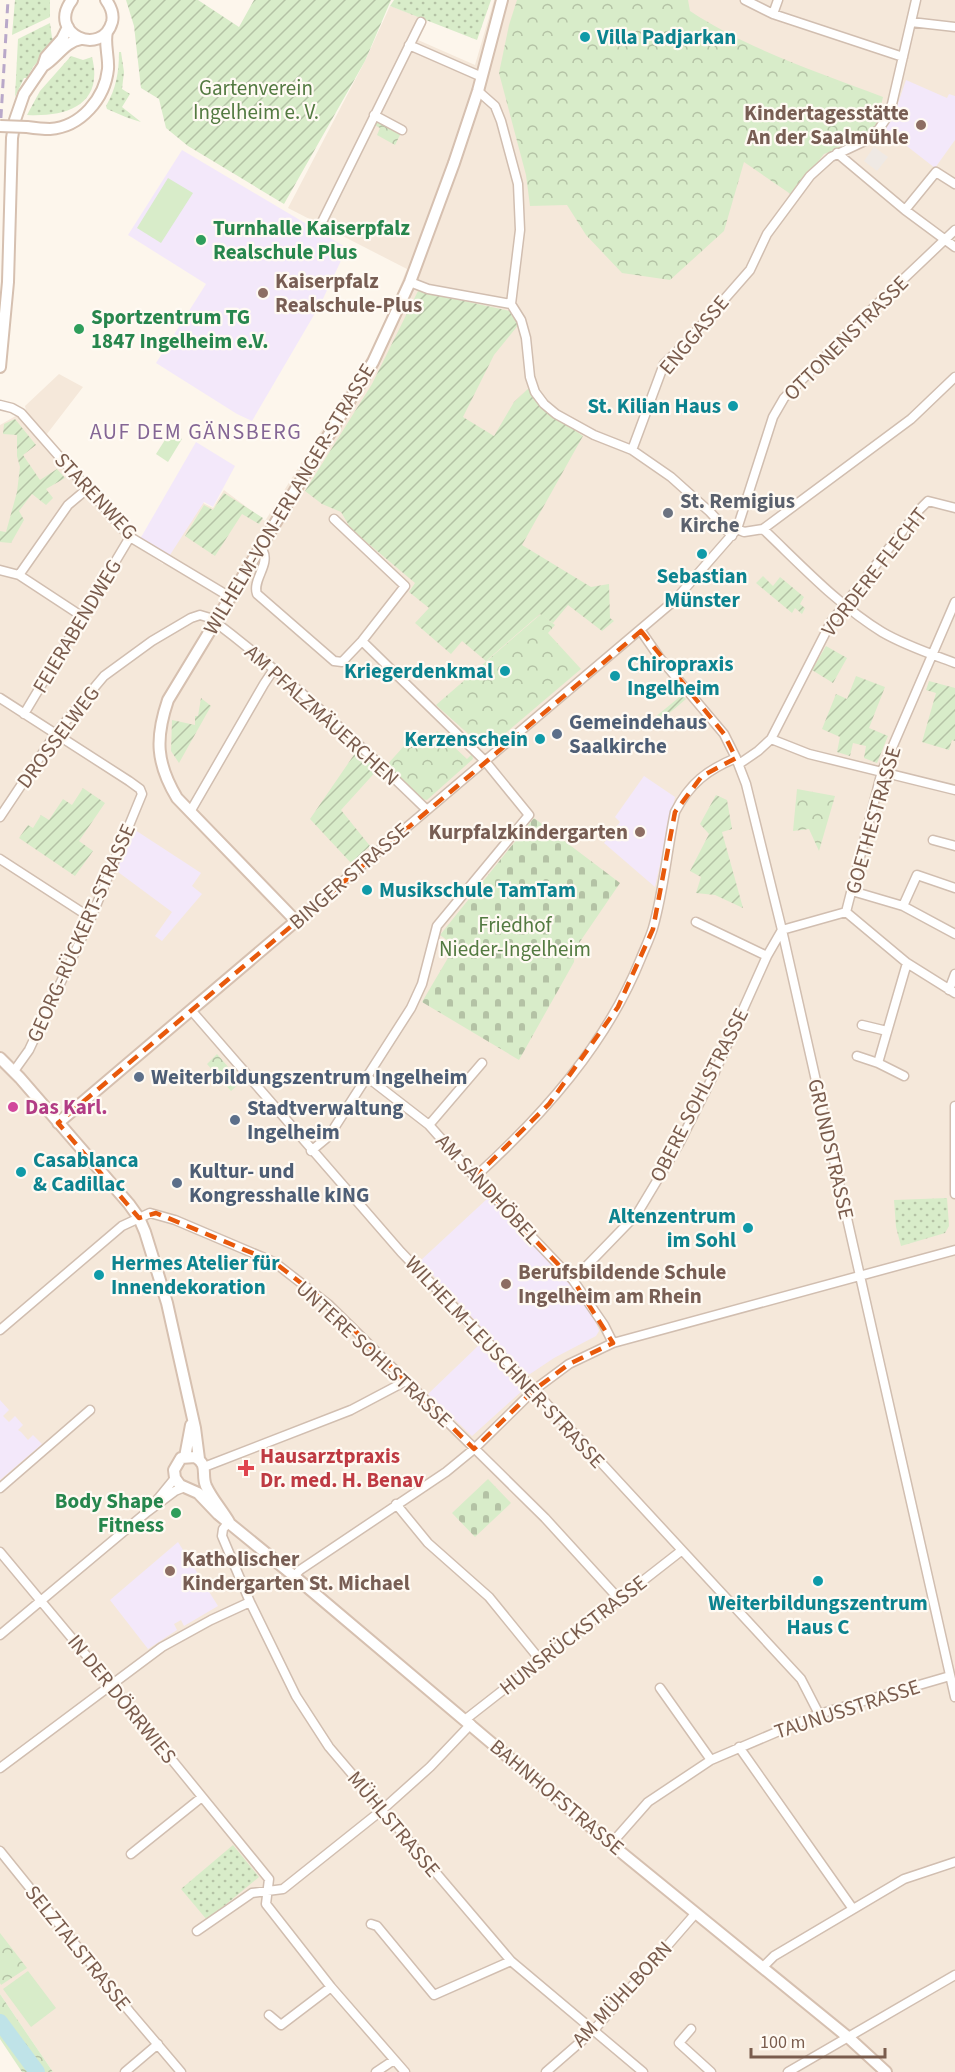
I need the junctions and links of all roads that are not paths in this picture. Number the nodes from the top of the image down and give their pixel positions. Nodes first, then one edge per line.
1 (106, 0) edge
2 (502, 0) edge
3 (745, 0) edge
4 (778, 0) edge
5 (916, 0) edge
6 (67, 3) edge
7 (773, 14) junction
8 (911, 21) junction
9 (422, 22) dead end
10 (68, 27) junction
11 (955, 27) edge
12 (107, 32) junction
13 (85, 39) junction
14 (409, 45) junction
15 (903, 57) junction
16 (43, 66) junction
17 (107, 74) junction
18 (482, 77) junction
19 (478, 91) junction
20 (374, 115) junction
21 (0, 126) edge
22 (402, 129) dead end
23 (837, 153) junction
24 (955, 184) edge
25 (905, 210) junction
26 (319, 228) dead end
27 (955, 230) edge
28 (946, 240) junction
29 (955, 247) edge
30 (410, 282) junction
31 (511, 304) junction
32 (0, 367) edge
33 (955, 377) edge
34 (0, 405) edge
35 (632, 450) junction
36 (87, 489) junction
37 (955, 508) edge
38 (334, 519) dead end
39 (763, 530) junction
40 (735, 532) junction
41 (130, 537) junction
42 (259, 549) junction
43 (0, 570) edge
44 (19, 575) junction
45 (230, 597) junction
46 (955, 602) edge
47 (845, 605) junction
48 (83, 617) junction
49 (214, 622) junction
50 (641, 631) junction
51 (362, 641) junction
52 (932, 655) junction
53 (955, 663) edge
54 (274, 669) junction
55 (0, 698) edge
56 (24, 714) junction
57 (56, 733) junction
58 (771, 739) junction
59 (485, 761) junction
60 (737, 761) junction
61 (882, 771) junction
62 (955, 790) edge
63 (427, 810) junction
64 (190, 812) junction
65 (0, 817) edge
66 (933, 840) dead end
67 (955, 846) edge
68 (0, 859) edge
69 (955, 888) edge
70 (852, 891) junction
71 (903, 906) junction
72 (846, 912) junction
73 (91, 918) junction
74 (296, 921) junction
75 (696, 922) dead end
76 (782, 930) junction
77 (955, 934) edge
78 (767, 956) junction
79 (907, 963) junction
80 (955, 974) edge
81 (952, 991) edge
82 (190, 1010) junction
83 (862, 1025) dead end
84 (887, 1031) junction
85 (857, 1056) dead end
86 (0, 1058) edge
87 (482, 1063) dead end
88 (878, 1063) junction
89 (14, 1071) junction
90 (904, 1076) dead end
91 (367, 1077) junction
92 (955, 1106) edge
93 (58, 1123) junction
94 (429, 1125) junction
95 (311, 1151) junction
96 (475, 1177) junction
97 (955, 1194) edge
98 (139, 1218) junction
99 (955, 1250) edge
100 (860, 1277) junction
101 (573, 1280) junction
102 (0, 1330) edge
103 (613, 1344) junction
104 (406, 1381) junction
105 (534, 1390) junction
106 (90, 1410) dead end
107 (191, 1416) junction
108 (474, 1449) junction
109 (186, 1457) junction
110 (202, 1463) junction
111 (175, 1478) junction
112 (204, 1478) junction
113 (0, 1488) edge
114 (187, 1488) junction
115 (396, 1504) junction
116 (147, 1512) junction
117 (229, 1522) junction
118 (681, 1551) junction
119 (0, 1552) edge
120 (294, 1576) junction
121 (619, 1599) junction
122 (42, 1600) junction
123 (250, 1602) junction
124 (0, 1635) edge
125 (541, 1661) junction
126 (950, 1676) junction
127 (111, 1685) junction
128 (660, 1688) dead end
129 (955, 1697) edge
130 (819, 1714) junction
131 (468, 1722) junction
132 (739, 1747) junction
133 (711, 1760) junction
134 (0, 1768) edge
135 (202, 1797) junction
136 (382, 1810) junction
137 (611, 1844) junction
138 (0, 1851) edge
139 (131, 1854) dead end
140 (955, 1862) edge
141 (268, 1892) junction
142 (853, 1909) junction
143 (695, 1914) junction
144 (371, 1924) dead end
145 (196, 1931) dead end
146 (511, 1961) junction
147 (763, 1967) junction
148 (955, 1975) edge
149 (331, 1987) junction
150 (269, 2015) dead end
151 (691, 2029) dead end
152 (593, 2031) junction
153 (849, 2038) junction
154 (158, 2044) junction
155 (394, 2060) junction
156 (124, 2072) edge
157 (181, 2072) edge
158 (376, 2072) edge
159 (405, 2072) edge
160 (546, 2072) edge
161 (643, 2072) edge
162 (711, 2072) edge
163 (788, 2072) edge
164 (886, 2072) edge

1 - 12 main road
2 - 18 main road, WILHELM-VON-ERLANGER-STRASSE
3 - 7 street
4 - 7 street
5 - 8 street, ENGGASSE
6 - 10 main road
7 - 15 street
8 - 11 street
8 - 15 street, ENGGASSE
9 - 14 street
10 - 13 main road
10 - 16 main road
12 - 13 main road
12 - 17 main road
13 - 16 main road
13 - 17 main road
14 - 18 street
14 - 20 street
15 - 23 street, ENGGASSE
16 - 32 main road
17 - 21 main road, bridge
18 - 19 main road, WILHELM-VON-ERLANGER-STRASSE
19 - 30 main road, WILHELM-VON-ERLANGER-STRASSE
19 - 31 street
20 - 22 street
20 - 26 street
23 - 25 street
23 - 35 street, ENGGASSE
24 - 25 street
25 - 28 street
27 - 28 street, OTTONENSTRASSE
28 - 29 street
28 - 40 street, OTTONENSTRASSE
30 - 31 street
30 - 42 main road, WILHELM-VON-ERLANGER-STRASSE
31 - 35 street
33 - 39 street
34 - 36 street, STARENWEG
35 - 40 street
36 - 41 street, STARENWEG
36 - 44 street
37 - 47 street, VORDERE FLECHT
38 - 51 street
39 - 40 street
39 - 47 street
40 - 50 street, BINGER STRASSE
41 - 45 street, STARENWEG
41 - 48 street, FEIERABENDWEG
42 - 45 main road, WILHELM-VON-ERLANGER-STRASSE
42 - 51 street
43 - 44 street
44 - 48 street
45 - 49 main road, WILHELM-VON-ERLANGER-STRASSE
46 - 52 street, GOETHESTRASSE
47 - 52 street
47 - 58 street, VORDERE FLECHT
48 - 56 street, FEIERABENDWEG
49 - 54 street, AM PFALZMÄUERCHEN
49 - 57 street, DROSSELWEG
49 - 64 main road, WILHELM-VON-ERLANGER-STRASSE
50 - 59 street, BINGER STRASSE
50 - 60 street, GRUNDSTRASSE
51 - 59 street
52 - 53 street
52 - 61 street, GOETHESTRASSE
54 - 63 street, AM PFALZMÄUERCHEN
54 - 64 street
55 - 56 street
56 - 57 street
57 - 65 street, DROSSELWEG
57 - 73 street, GEORG-RÜCKERT-STRASSE
58 - 60 street
58 - 61 street
59 - 63 street, BINGER STRASSE
59 - 91 street
60 - 76 street, GRUNDSTRASSE
60 - 96 street
61 - 62 street
61 - 70 street, GOETHESTRASSE
63 - 74 street, BINGER STRASSE
64 - 74 main road, WILHELM-VON-ERLANGER-STRASSE
66 - 67 street
68 - 73 street
69 - 71 street
70 - 71 street
70 - 72 street, GOETHESTRASSE
71 - 77 street
72 - 76 street, GOETHESTRASSE
72 - 79 street
73 - 89 street, GEORG-RÜCKERT-STRASSE
74 - 82 main road, BINGER STRASSE
75 - 78 street
76 - 78 street, OBERE SOHLSTRASSE
76 - 100 street, GRUNDSTRASSE
78 - 101 street, OBERE SOHLSTRASSE
79 - 81 street
79 - 84 street
80 - 81 street
82 - 93 main road, BINGER STRASSE
82 - 95 street, WILHELM-LEUSCHNER-STRASSE
83 - 84 street
84 - 88 street
85 - 88 street
86 - 89 main road
87 - 94 street
88 - 90 street
89 - 93 main road
91 - 94 street, AM SANDHÖBEL
91 - 95 street
92 - 97 street
93 - 98 main road
94 - 96 street, AM SANDHÖBEL
95 - 105 street, WILHELM-LEUSCHNER-STRASSE
96 - 101 street, AM SANDHÖBEL
98 - 102 street
98 - 104 street, UNTERE SOHLSTRASSE
98 - 107 main road, BAHNHOFSTRASSE
99 - 100 street
100 - 103 street
100 - 126 street, GRUNDSTRASSE
101 - 103 street, AM SANDHÖBEL
103 - 105 street
104 - 108 street, UNTERE SOHLSTRASSE
104 - 110 street
105 - 108 street
105 - 118 street, WILHELM-LEUSCHNER-STRASSE
106 - 113 street
107 - 109 main road
107 - 110 main road, BAHNHOFSTRASSE
108 - 115 street
108 - 121 street, UNTERE SOHLSTRASSE
109 - 110 main road
109 - 111 main road
110 - 112 main road, BAHNHOFSTRASSE
111 - 114 main road, BAHNHOFSTRASSE
111 - 116 street
112 - 114 main road
112 - 117 main road, BAHNHOFSTRASSE
114 - 116 street
114 - 117 main road, BAHNHOFSTRASSE
115 - 120 street
115 - 125 street
116 - 122 street
117 - 120 main road, BAHNHOFSTRASSE
117 - 123 street, MÜHLSTRASSE
118 - 121 street, HUNSRÜCKSTRASSE
118 - 130 street, WILHELM-LEUSCHNER-STRASSE
119 - 122 street, IN DER DÖRRWIES
120 - 131 main road, BAHNHOFSTRASSE
121 - 125 street, HUNSRÜCKSTRASSE
122 - 124 street
122 - 127 street, IN DER DÖRRWIES
123 - 127 street
123 - 136 street, MÜHLSTRASSE
125 - 131 street, HUNSRÜCKSTRASSE
126 - 129 street, GRUNDSTRASSE
126 - 130 street, TAUNUSSTRASSE
127 - 134 street
127 - 135 street, IN DER DÖRRWIES
128 - 133 street
130 - 132 street, TAUNUSSTRASSE
131 - 136 street, HUNSRÜCKSTRASSE
131 - 137 main road, BAHNHOFSTRASSE
132 - 133 street, TAUNUSSTRASSE
132 - 142 street
133 - 137 street, TAUNUSSTRASSE
135 - 139 street
135 - 141 street, IN DER DÖRRWIES
136 - 141 street, HUNSRÜCKSTRASSE
136 - 146 street, MÜHLSTRASSE
137 - 143 main road, BAHNHOFSTRASSE
138 - 154 street, SELZTALSTRASSE
140 - 142 street
141 - 145 street
141 - 149 street, IN DER DÖRRWIES
142 - 147 street
143 - 147 main road, BAHNHOFSTRASSE
143 - 152 street, AM MÜHLBORN
144 - 146 street
146 - 152 street, MÜHLSTRASSE
147 - 153 main road, BAHNHOFSTRASSE
148 - 153 street
149 - 150 street
149 - 155 street, IN DER DÖRRWIES
151 - 162 street
152 - 160 street, AM MÜHLBORN
152 - 161 street, MÜHLSTRASSE
153 - 163 street
153 - 164 main road, BAHNHOFSTRASSE
154 - 156 street
154 - 157 street, SELZTALSTRASSE
155 - 158 street
155 - 159 street, IN DER DÖRRWIES

